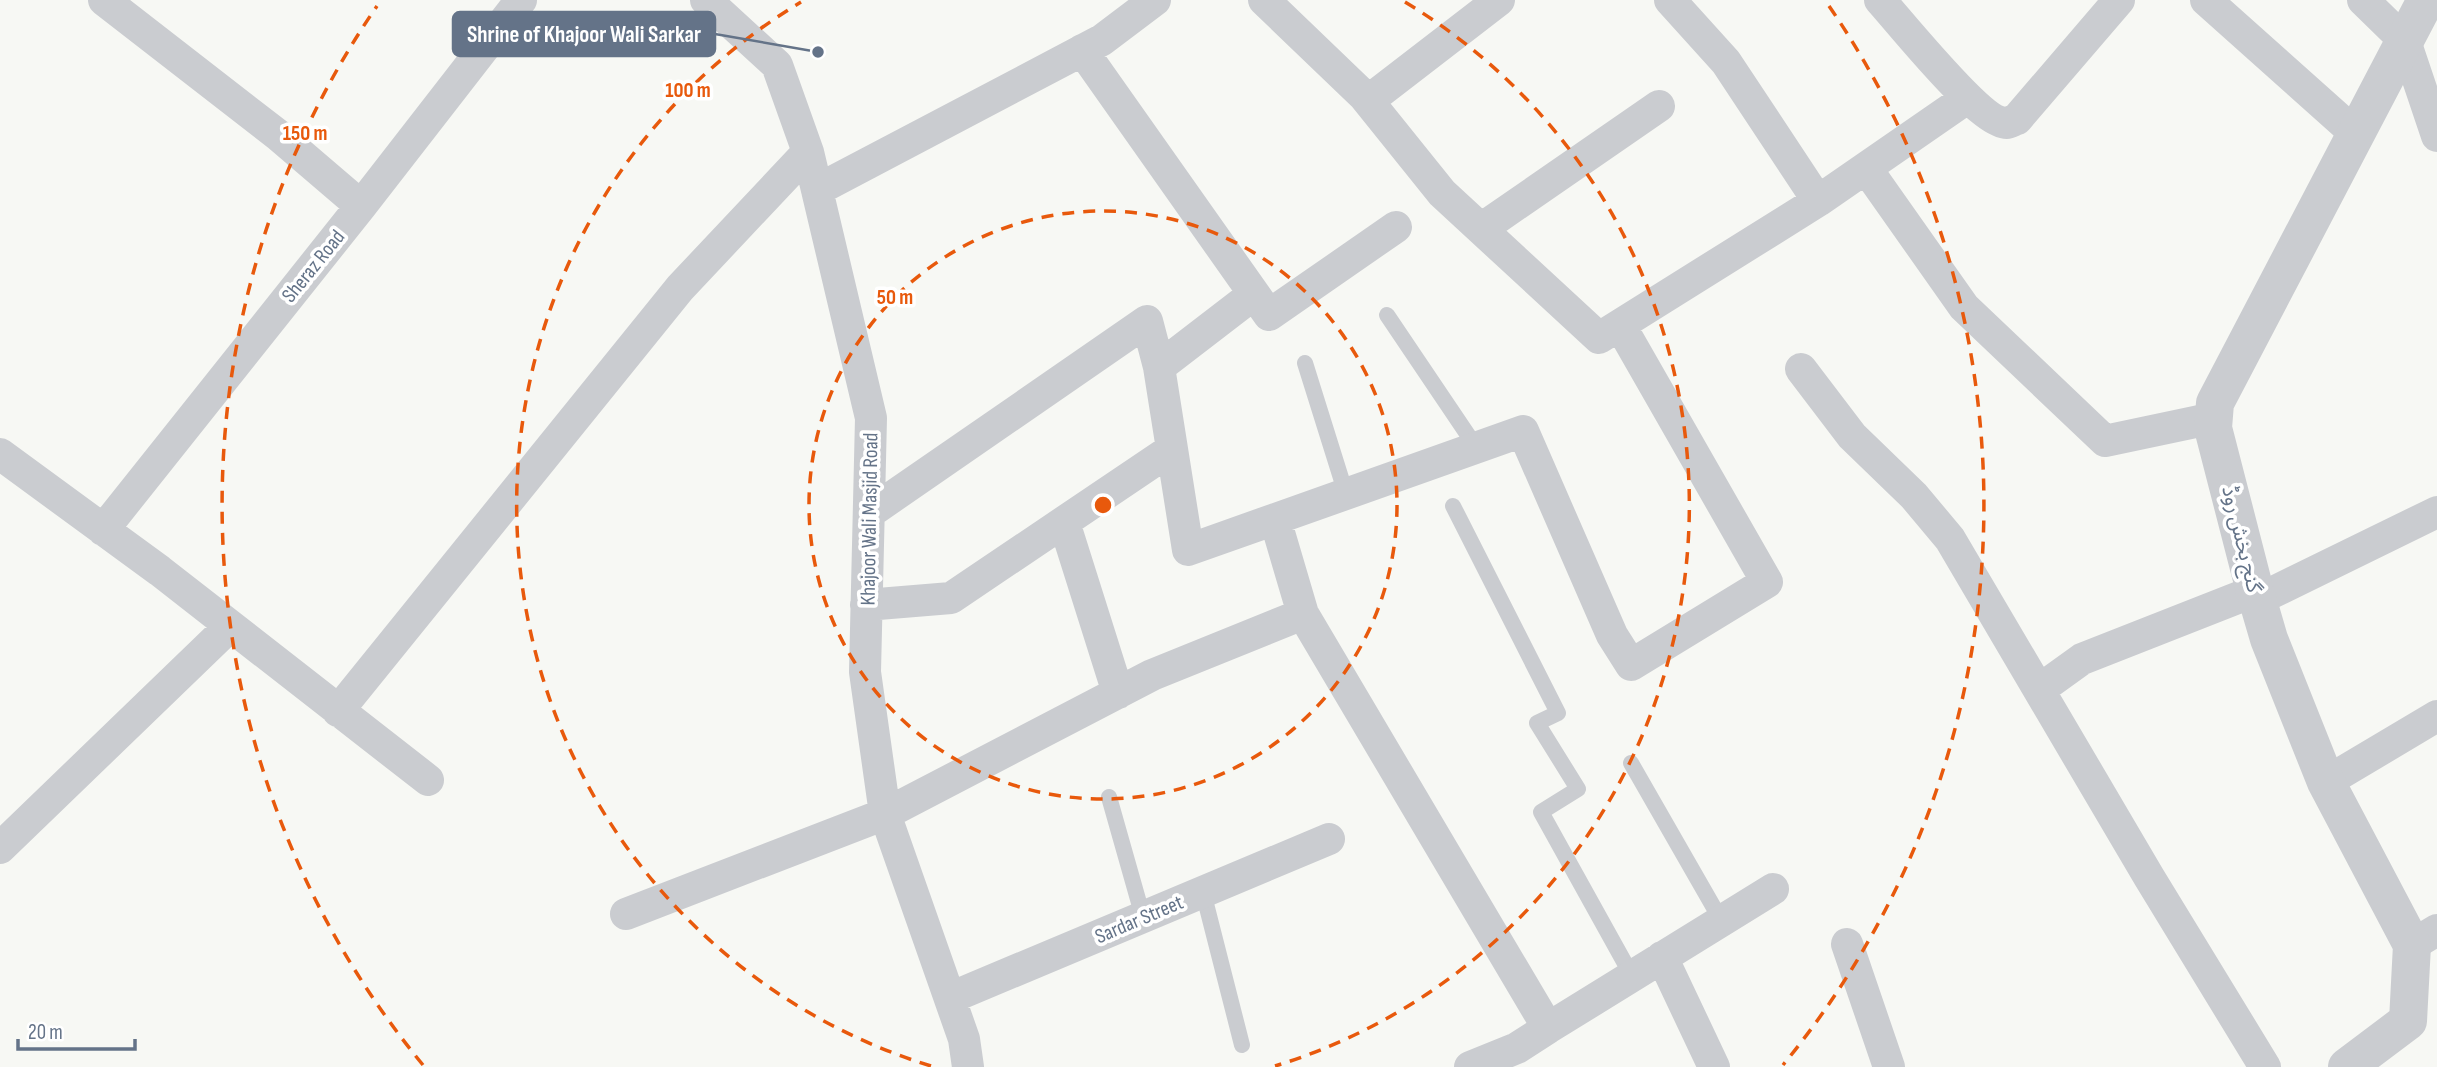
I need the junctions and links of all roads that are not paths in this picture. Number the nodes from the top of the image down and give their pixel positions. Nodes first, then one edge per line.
1 (104, 0) edge
2 (521, 0) edge
3 (706, 0) edge
4 (1155, 0) edge
5 (1264, 0) edge
6 (1499, 0) edge
7 (1670, 0) edge
8 (1880, 0) edge
9 (2119, 0) edge
10 (2206, 0) edge
11 (2362, 0) edge
12 (2426, 0) edge
13 (2405, 41) junction
14 (1082, 50) junction
15 (1967, 98) junction
16 (1368, 100) junction
17 (1659, 106) dead end
18 (2356, 134) junction
19 (2437, 136) edge
20 (808, 152) junction
21 (1866, 168) junction
22 (817, 190) junction
23 (1818, 201) junction
24 (361, 206) junction
25 (1396, 227) dead end
26 (1481, 229) junction
27 (1254, 294) junction
28 (1387, 314) dead end
29 (1620, 325) junction
30 (1305, 363) dead end
31 (1159, 367) junction
32 (1801, 369) dead end
33 (2214, 418) junction
34 (1476, 447) junction
35 (1172, 449) junction
36 (0, 454) edge
37 (1346, 494) junction
38 (1453, 506) dead end
39 (2437, 512) edge
40 (869, 513) junction
41 (1275, 519) junction
42 (1064, 522) junction
43 (103, 530) junction
44 (2256, 595) junction
45 (866, 604) junction
46 (1303, 614) junction
47 (230, 626) junction
48 (2039, 690) junction
49 (1118, 693) junction
50 (338, 710) junction
51 (2437, 716) edge
52 (1631, 763) dead end
53 (428, 780) dead end
54 (2326, 782) junction
55 (1109, 797) dead end
56 (885, 814) junction
57 (1329, 839) dead end
58 (0, 848) edge
59 (1773, 889) dead end
60 (1203, 892) junction
61 (626, 914) dead end
62 (1143, 917) junction
63 (1721, 920) junction
64 (2425, 938) edge
65 (1847, 944) dead end
66 (1662, 957) junction
67 (1632, 976) junction
68 (950, 998) junction
69 (1548, 1028) junction
70 (1242, 1045) dead end
71 (968, 1067) edge
72 (1470, 1067) edge
73 (1714, 1067) edge
74 (1889, 1067) edge
75 (2265, 1067) edge
76 (2347, 1067) edge

1 - 24 street
2 - 24 street, Sheraz Road
3 - 20 street, Khajoor Wali Masjid Road
4 - 14 street
5 - 16 street
6 - 16 street
7 - 23 street
8 - 15 street
9 - 15 street
10 - 18 street
11 - 13 street
12 - 13 street, گنج بخش روڈ
13 - 18 street, گنج بخش روڈ
13 - 19 street
14 - 22 street
14 - 27 street
15 - 21 street
16 - 26 street
17 - 26 street
18 - 33 street, گنج بخش روڈ
20 - 22 street, Khajoor Wali Masjid Road
20 - 50 street
21 - 23 street
21 - 33 street
22 - 40 street, Khajoor Wali Masjid Road
23 - 29 street
24 - 43 street, Sheraz Road
25 - 27 street
26 - 29 street
27 - 31 street
28 - 34 lane
29 - 34 street
30 - 37 lane
31 - 35 street
31 - 40 street
32 - 48 street
33 - 44 street, گنج بخش روڈ
34 - 37 street
35 - 41 street
35 - 42 street
36 - 43 street
37 - 41 street
38 - 67 lane
39 - 44 street
40 - 45 street, Khajoor Wali Masjid Road
41 - 46 street
42 - 45 street
42 - 49 street
43 - 47 street
44 - 48 street
44 - 54 street, گنج بخش روڈ
45 - 56 street, Khajoor Wali Masjid Road
46 - 49 street
46 - 69 street
47 - 50 street
47 - 58 street
48 - 75 street
49 - 56 street
50 - 53 street
51 - 54 street
52 - 63 lane
54 - 64 street, گنج بخش روڈ
55 - 62 lane
56 - 61 street
56 - 68 street, Khajoor Wali Masjid Road
57 - 60 street, Sardar Street
59 - 63 street
60 - 62 street, Sardar Street
60 - 70 lane
62 - 68 street, Sardar Street
63 - 66 street
64 - 76 street, گنج بخش روڈ
65 - 74 street
66 - 67 street
66 - 73 street
67 - 69 street
68 - 71 street, Khajoor Wali Masjid Road
69 - 72 street

